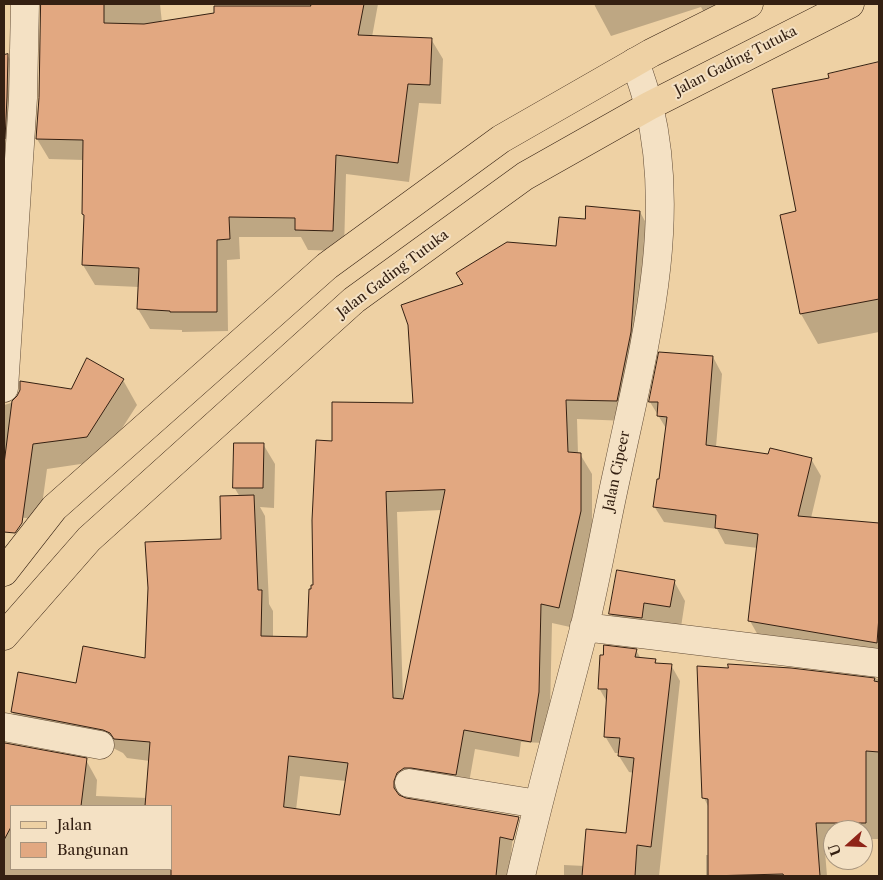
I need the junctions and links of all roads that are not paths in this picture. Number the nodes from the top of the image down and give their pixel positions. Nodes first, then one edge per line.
1 (25, 4) edge
2 (749, 4) edge
3 (850, 4) edge
4 (635, 62) junction
5 (649, 106) junction
6 (4, 388) edge
7 (4, 572) edge
8 (584, 627) junction
9 (5, 628) edge
10 (879, 663) edge
11 (4, 727) edge
12 (100, 745) dead end
13 (409, 784) dead end
14 (538, 804) junction
15 (521, 876) edge

1 - 6 street
2 - 4 main road
3 - 5 main road, Jalan Gading Tutuka
4 - 5 street, Jalan Cipeer
4 - 7 main road
5 - 8 street, Jalan Cipeer
5 - 9 main road, Jalan Gading Tutuka
8 - 10 street
8 - 14 street, Jalan Cipeer
11 - 12 street
13 - 14 street
14 - 15 street, Jalan Cipeer

